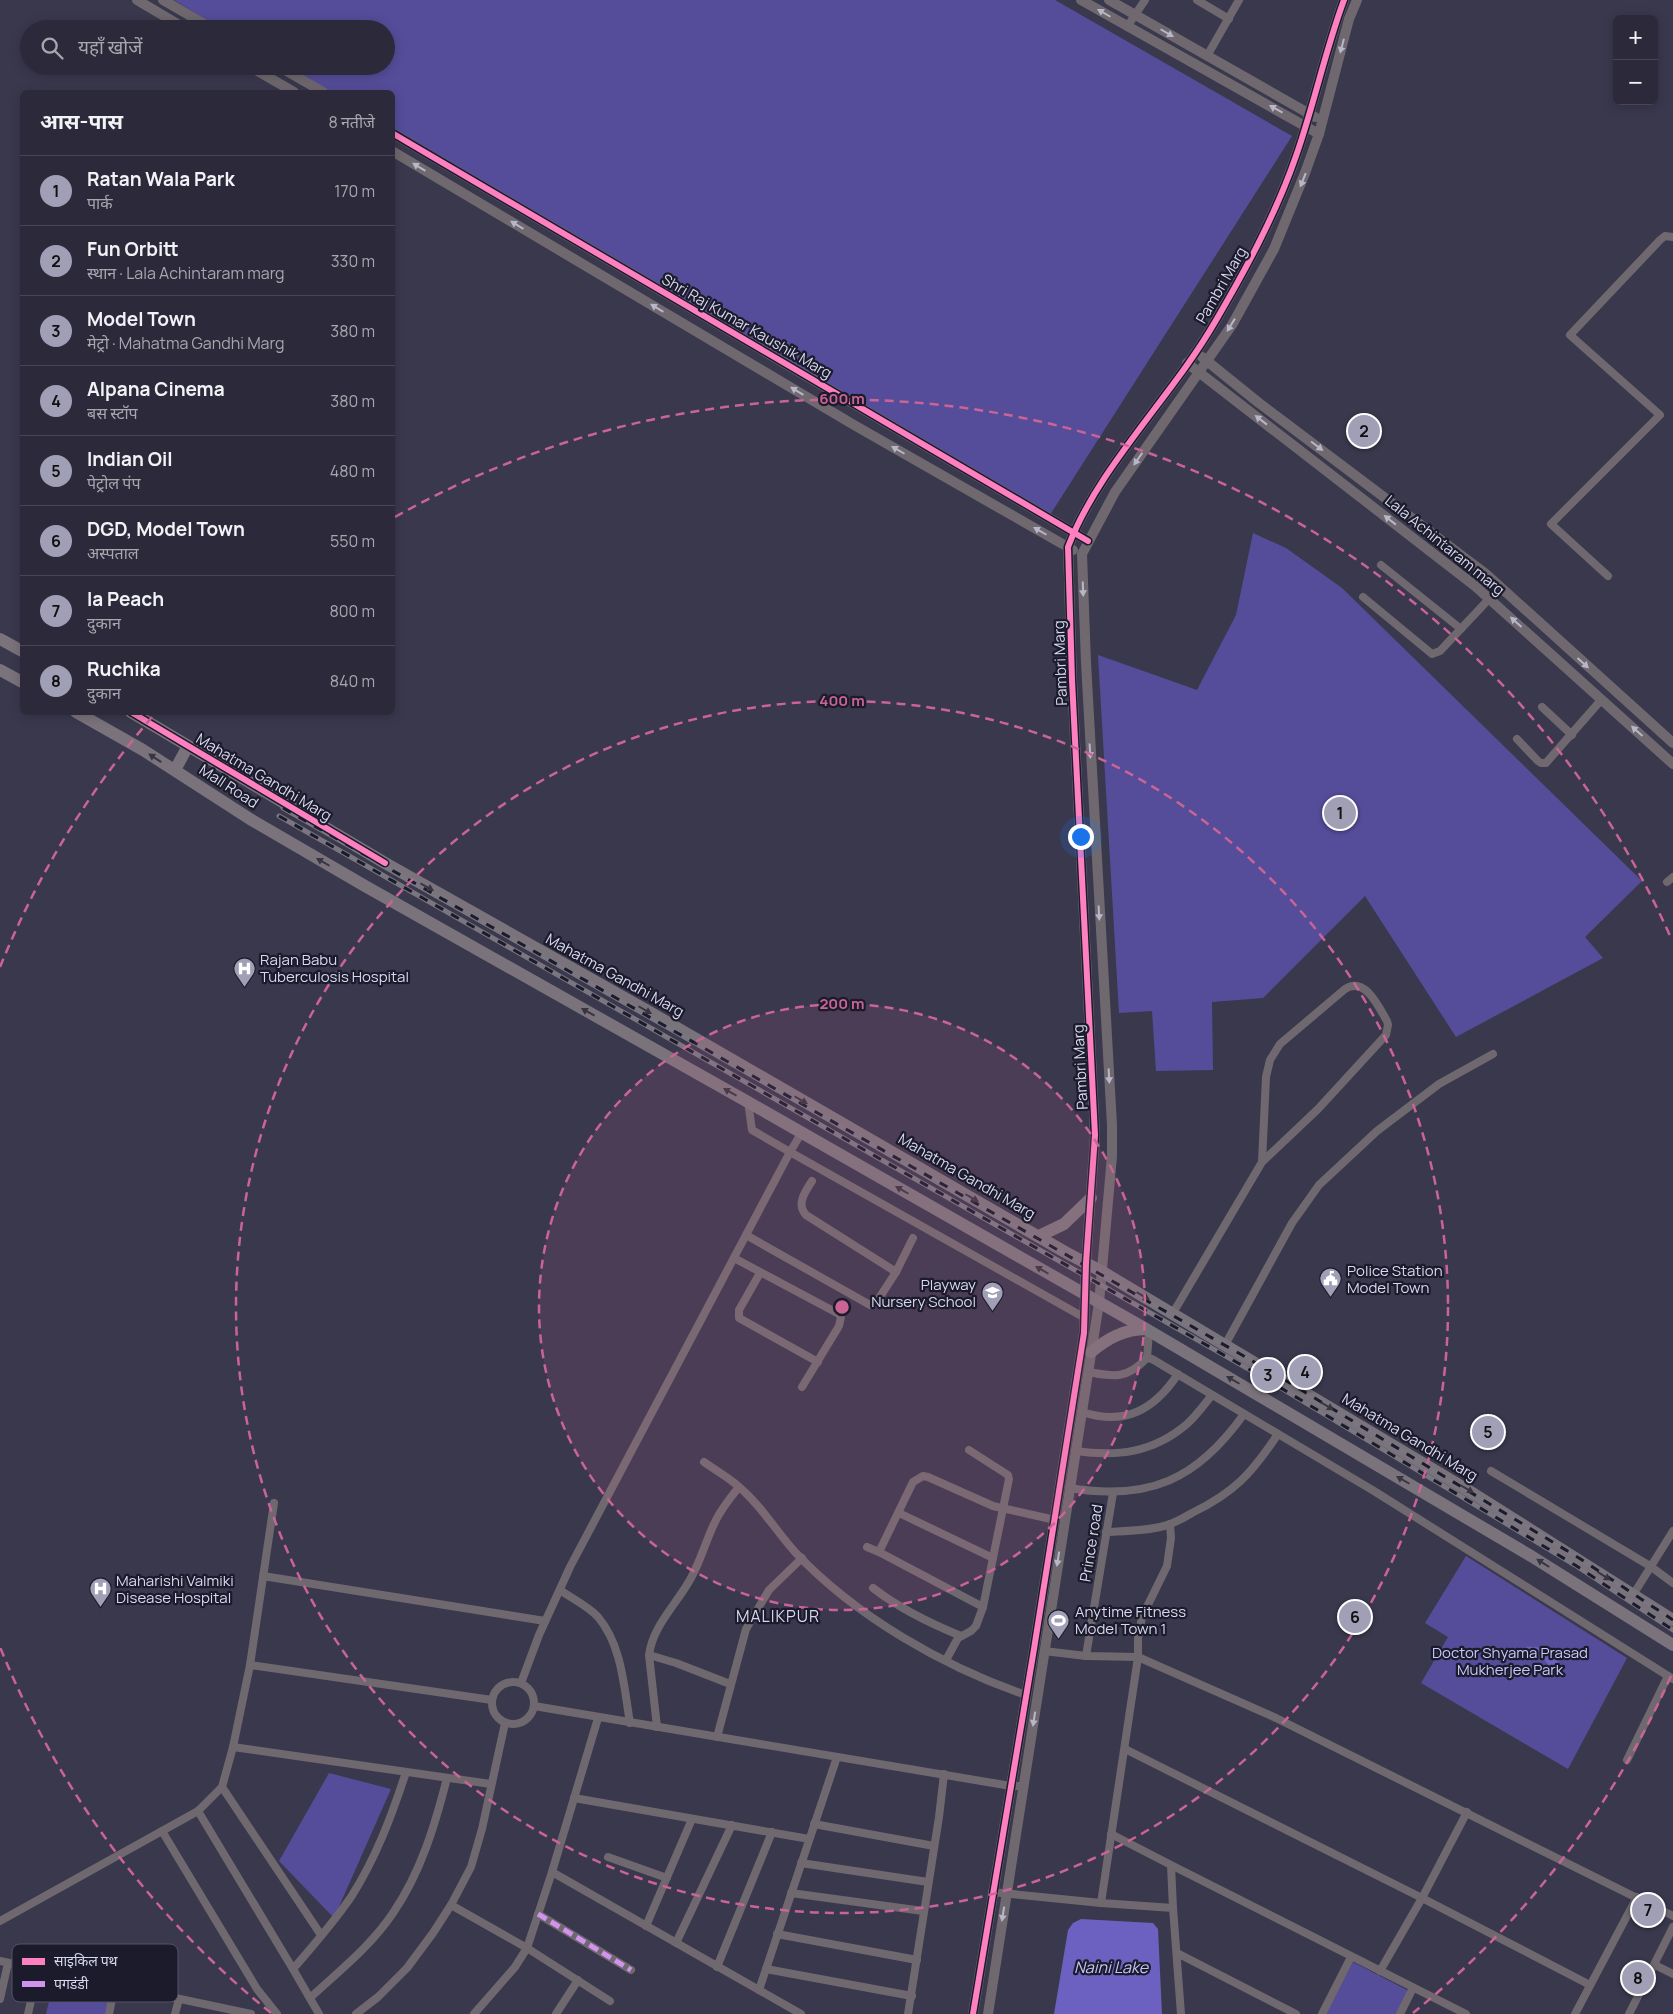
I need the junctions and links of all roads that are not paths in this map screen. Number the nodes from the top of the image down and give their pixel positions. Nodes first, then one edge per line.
1 (137, 0) edge
2 (163, 0) edge
3 (1081, 0) edge
4 (1110, 0) edge
5 (1145, 0) edge
6 (1197, 0) edge
7 (1240, 0) edge
8 (1344, 0) edge
9 (1357, 0) edge
10 (1135, 15) junction
11 (1229, 19) junction
12 (171, 20) edge
13 (197, 20) edge
14 (1128, 27) junction
15 (1208, 56) junction
16 (265, 75) edge
17 (294, 75) edge
18 (291, 90) edge
19 (320, 90) edge
20 (1309, 114) junction
21 (1322, 121) junction
22 (1306, 126) junction
23 (1319, 134) junction
24 (395, 135) edge
25 (395, 153) edge
26 (455, 169) junction
27 (446, 183) junction
28 (1673, 237) edge
29 (759, 347) junction
30 (1195, 352) junction
31 (1207, 361) junction
32 (749, 363) junction
33 (1188, 363) junction
34 (1200, 372) junction
35 (1073, 534) junction
36 (1088, 541) junction
37 (1068, 547) junction
38 (1082, 554) junction
39 (1381, 565) dead end
40 (1608, 576) dead end
41 (1363, 596) dead end
42 (1490, 599) junction
43 (1460, 630) junction
44 (0, 639) edge
45 (20, 650) edge
46 (0, 670) edge
47 (20, 681) edge
48 (1602, 700) junction
49 (1542, 707) dead end
50 (81, 715) edge
51 (136, 715) edge
52 (1572, 735) junction
53 (1517, 739) dead end
54 (1673, 743) edge
55 (188, 746) junction
56 (1673, 764) edge
57 (175, 770) junction
58 (1097, 875) junction
59 (1083, 876) junction
60 (1493, 1054) dead end
61 (748, 1102) junction
62 (802, 1132) junction
63 (790, 1152) junction
64 (1262, 1162) junction
65 (812, 1181) dead end
66 (1091, 1198) junction
67 (746, 1235) junction
68 (1039, 1236) junction
69 (914, 1238) dead end
70 (734, 1258) junction
71 (1086, 1263) junction
72 (1101, 1271) junction
73 (896, 1272) junction
74 (760, 1273) junction
75 (1085, 1295) junction
76 (1099, 1303) junction
77 (1173, 1314) junction
78 (1085, 1318) junction
79 (1147, 1330) junction
80 (1225, 1346) junction
81 (1091, 1352) junction
82 (1147, 1358) junction
83 (818, 1362) junction
84 (1088, 1372) junction
85 (1178, 1374) junction
86 (802, 1387) dead end
87 (1212, 1395) junction
88 (1082, 1412) junction
89 (1244, 1414) junction
90 (1278, 1434) junction
91 (969, 1450) dead end
92 (1075, 1452) junction
93 (704, 1462) dead end
94 (1491, 1470) dead end
95 (739, 1487) junction
96 (1069, 1488) junction
97 (1113, 1493) junction
98 (274, 1502) dead end
99 (1004, 1509) junction
100 (899, 1513) junction
101 (1055, 1520) junction
102 (1170, 1524) junction
103 (1673, 1531) edge
104 (1106, 1532) junction
105 (867, 1547) dead end
106 (879, 1552) junction
107 (802, 1558) junction
108 (994, 1558) junction
109 (1650, 1566) junction
110 (263, 1576) junction
111 (1673, 1583) edge
112 (873, 1588) dead end
113 (560, 1590) junction
114 (1633, 1595) junction
115 (983, 1607) junction
116 (1673, 1620) edge
117 (545, 1621) junction
118 (961, 1636) junction
119 (1673, 1645) edge
120 (1044, 1651) junction
121 (650, 1655) junction
122 (1086, 1656) junction
123 (1138, 1657) junction
124 (946, 1660) junction
125 (250, 1665) junction
126 (1671, 1678) edge
127 (521, 1683) junction
128 (730, 1684) junction
129 (1026, 1694) junction
130 (492, 1700) junction
131 (534, 1706) junction
132 (598, 1718) junction
133 (505, 1723) junction
134 (630, 1723) junction
135 (657, 1727) junction
136 (717, 1737) junction
137 (233, 1747) junction
138 (1125, 1749) junction
139 (837, 1757) junction
140 (1627, 1760) dead end
141 (406, 1772) junction
142 (944, 1774) junction
143 (447, 1778) junction
144 (491, 1784) junction
145 (1010, 1786) junction
146 (1023, 1786) junction
147 (222, 1787) junction
148 (574, 1798) junction
149 (198, 1811) junction
150 (1467, 1812) junction
151 (692, 1818) junction
152 (814, 1824) junction
153 (732, 1826) junction
154 (162, 1831) junction
155 (772, 1832) junction
156 (1111, 1834) junction
157 (809, 1839) junction
158 (934, 1846) junction
159 (608, 1857) dead end
160 (801, 1863) junction
161 (1172, 1865) junction
162 (552, 1872) junction
163 (666, 1878) junction
164 (928, 1882) junction
165 (992, 1892) junction
166 (791, 1893) junction
167 (1006, 1894) junction
168 (1637, 1897) junction
169 (1422, 1898) junction
170 (1101, 1903) junction
171 (451, 1905) junction
172 (1173, 1908) junction
173 (923, 1911) junction
174 (538, 1914) junction
175 (1673, 1916) edge
176 (0, 1921) edge
177 (646, 1926) junction
178 (1673, 1927) edge
179 (778, 1934) junction
180 (321, 1935) junction
181 (676, 1943) junction
182 (527, 1948) junction
183 (1177, 1953) junction
184 (1352, 1957) junction
185 (917, 1960) junction
186 (4, 1962) edge
187 (1655, 1965) junction
188 (717, 1967) junction
189 (294, 1969) junction
190 (766, 1969) junction
191 (631, 1970) dead end
192 (1380, 1971) junction
193 (1673, 1974) edge
194 (578, 1980) junction
195 (1590, 1985) junction
196 (1413, 1988) junction
197 (759, 1990) junction
198 (912, 1996) junction
199 (310, 1998) junction
200 (0, 1999) edge
201 (179, 1999) joint
202 (610, 2001) dead end
203 (176, 2014) edge
204 (251, 2014) edge
205 (277, 2014) edge
206 (319, 2014) edge
207 (356, 2014) edge
208 (474, 2014) edge
209 (556, 2014) edge
210 (801, 2014) edge
211 (908, 2014) edge
212 (973, 2014) edge
213 (988, 2014) edge
214 (1181, 2014) edge
215 (1296, 2014) edge
216 (1322, 2014) edge
217 (1400, 2014) edge
218 (1466, 2014) edge
219 (1575, 2014) edge
220 (1629, 2014) edge

1 - 12 street
2 - 13 street
14 -> 3 street
4 - 10 street
5 - 10 street
6 - 11 street
7 - 11 street
8 - 20 street, Pambri Marg
9 -> 21 street, Pambri Marg
10 - 14 street
10 -> 15 street
11 - 15 street
22 -> 14 street
15 - 20 street
16 - 18 street
17 - 19 street
20 - 21 street
20 - 22 street, Pambri Marg
21 - 23 street, Pambri Marg
22 - 23 street
22 - 30 street, Pambri Marg
23 -> 31 street, Pambri Marg
24 - 26 street, Shri Raj Kumar Kaushik Marg
27 -> 25 street, Shri Raj Kumar Kaushik Marg
26 - 27 street
26 - 29 street, Shri Raj Kumar Kaushik Marg
32 -> 27 street, Shri Raj Kumar Kaushik Marg
28 - 40 street
29 - 32 street
29 - 35 street, Shri Raj Kumar Kaushik Marg
30 - 31 street, Lala Achintaram marg
30 - 33 street, Pambri Marg
31 - 34 street, Pambri Marg
31 -> 54 street, Lala Achintaram marg
37 -> 32 street, Shri Raj Kumar Kaushik Marg
33 - 34 street, Lala Achintaram marg
33 - 35 street, Pambri Marg
34 -> 36 street, Pambri Marg
42 -> 34 street, Lala Achintaram marg
35 - 36 street, Shri Raj Kumar Kaushik Marg
35 - 37 street, Pambri Marg
36 - 38 street, Pambri Marg
37 - 38 street, Shri Raj Kumar Kaushik Marg
37 - 59 street, Pambri Marg
38 -> 58 street, Pambri Marg
39 - 43 street
41 - 43 street
42 - 43 street
48 -> 42 street, Lala Achintaram marg
44 - 45 main road
46 - 47 main road
48 - 52 street
56 -> 48 street, Lala Achintaram marg
49 - 52 street
57 -> 50 main road, Mall Road
51 - 55 main road, Mahatma Gandhi Marg
52 - 53 street
55 - 57 main road
55 -> 68 main road, Mahatma Gandhi Marg
61 -> 57 main road, Mall Road
58 - 59 street
58 -> 72 street, Pambri Marg
59 - 66 street, Pambri Marg
60 - 80 street
61 - 62 main road
61 - 63 street
62 - 63 street
75 -> 62 main road
63 - 67 street
63 - 78 street
64 - 64 street
64 - 77 street
65 - 73 street
66 - 68 main road
66 - 71 street, Pambri Marg
67 - 70 street
67 - 73 street
68 - 71 main road, Mahatma Gandhi Marg
69 - 73 street
70 - 74 street
70 - 113 street
71 - 72 main road, Mahatma Gandhi Marg
71 - 75 street, Pambri Marg
72 - 76 street, Pambri Marg
72 -> 77 main road, Mahatma Gandhi Marg
74 - 83 street
74 - 83 street
75 - 76 main road
75 - 78 street, Pambri Marg
76 - 79 main road
76 - 81 street, Pambri Marg
77 - 80 main road, Mahatma Gandhi Marg
78 - 101 street, Pambri Marg
79 - 81 main road
79 - 82 street
119 -> 79 main road
80 -> 114 main road, Mahatma Gandhi Marg
81 - 84 street, Pambri Marg
82 - 84 street
82 - 85 street
83 - 86 street
84 - 88 street, Pambri Marg
85 - 87 street
85 - 88 street
87 - 89 street
87 - 92 street
88 - 92 street, Pambri Marg
89 - 90 street
89 - 97 street
90 - 102 street
90 - 126 street
91 - 99 street
92 - 96 street, Pambri Marg
93 - 95 street
94 - 109 street
95 - 107 street
95 - 121 street
96 - 97 street
96 -> 120 street, Pambri Marg
97 - 104 street, Prince road
98 - 110 street
99 - 100 street
99 - 101 street
99 - 108 street
100 - 106 street
100 - 108 street
101 - 129 street, Pambri Marg
102 - 104 street
102 - 123 street
103 - 109 street
104 - 122 street, Prince road
105 - 106 street
106 - 115 street
107 - 124 street
107 - 128 street
108 - 115 street
109 - 111 street
109 - 114 street
110 - 117 street
110 - 125 street
112 - 118 street
113 - 117 street
113 - 134 street
114 - 116 main road, Mahatma Gandhi Marg
115 - 118 street
117 - 127 street
118 - 124 street
120 - 122 street
120 -> 146 street, Pambri Marg
121 - 128 street
121 - 135 street
122 - 123 street
123 - 138 street
123 - 150 street
124 - 129 street
125 - 130 street
125 - 137 street
126 - 140 street
127 - 130 street
127 - 131 street
128 - 136 street
129 - 145 street, Pambri Marg
130 - 133 street
131 - 132 street
131 - 133 street
132 - 134 street
132 - 148 street
133 - 144 street
134 - 135 street
135 - 136 street
136 - 139 street
137 - 141 street
137 - 147 street
138 - 156 street
138 - 169 street
139 - 142 street
139 - 152 street
141 - 143 street
141 - 180 street
142 - 145 street
142 - 158 street
143 - 144 street
143 - 199 street
144 - 171 street
145 - 146 street
145 - 165 street, Pambri Marg
146 - 167 street, Pambri Marg
147 - 149 street
147 - 180 street
148 - 151 street
148 - 162 street
149 - 154 street
149 - 189 street
150 - 168 street
150 - 169 street
151 - 153 street
151 - 163 street
152 - 157 street
152 - 158 street
153 - 155 street
153 - 181 street
154 - 176 street
154 - 205 street
155 - 157 street
155 - 188 street
156 - 161 street
156 - 170 street
157 - 160 street
158 - 164 street
159 - 163 street
160 - 164 street
160 - 166 street
161 - 172 street
161 - 184 street
162 - 174 street
162 - 177 street
163 - 177 street
164 - 173 street
165 - 167 street
165 - 212 street, Pambri Marg
166 - 173 street
166 - 179 street
167 - 170 street
167 -> 213 street, Pambri Marg
168 - 175 street
168 - 195 street
169 - 192 street
169 - 195 street
170 - 172 street
171 - 182 street
171 - 207 street
172 - 183 street
173 - 185 street
174 - 182 street
174 - 191 street
177 - 181 street
178 - 187 street
179 - 185 street
179 - 190 street
180 - 189 street
181 - 188 street
182 - 194 street
182 - 208 street
183 - 214 street
183 - 215 street
184 - 192 street
184 - 216 street
185 - 198 street
186 - 200 street
187 - 193 street
187 - 220 street
188 - 197 street
189 - 199 street
190 - 197 street
190 - 198 street
192 - 196 street
194 - 202 street
194 - 209 street
195 - 219 street
196 - 217 street
196 - 218 street
197 - 210 street
198 - 211 street
199 - 206 street
201 - 203 street
201 - 204 street

